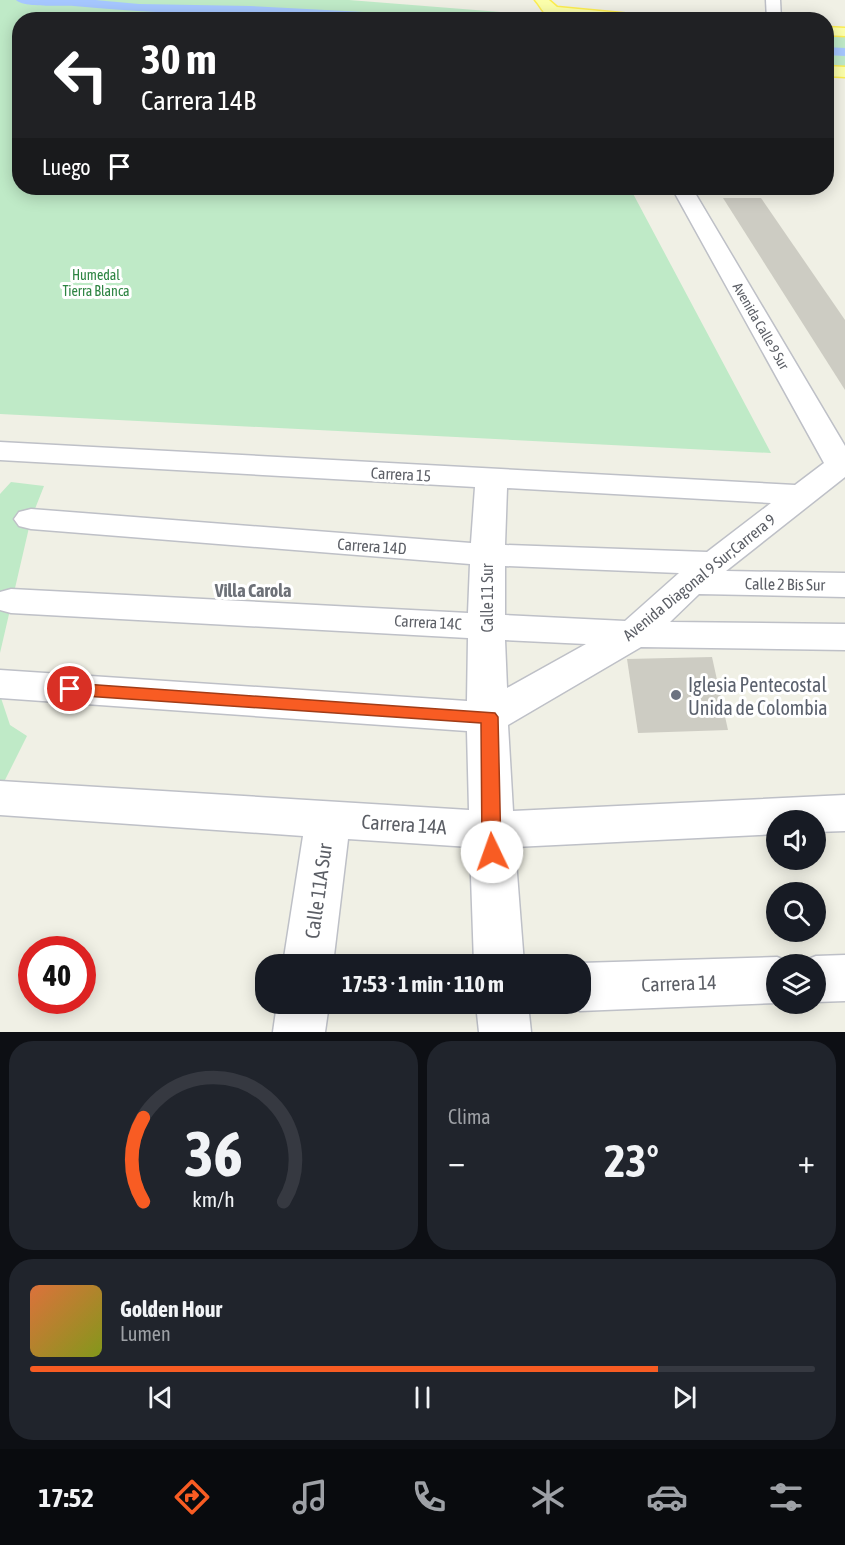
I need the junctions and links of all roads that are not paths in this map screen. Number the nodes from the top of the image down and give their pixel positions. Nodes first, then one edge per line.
1 (567, 0) edge
2 (578, 12) edge
3 (686, 195) edge
4 (0, 451) edge
5 (841, 465) joint
6 (491, 480) junction
7 (801, 495) junction
8 (31, 519) dead end
9 (487, 555) junction
10 (702, 572) junction
11 (845, 585) edge
12 (11, 601) dead end
13 (486, 625) junction
14 (634, 634) junction
15 (845, 637) edge
16 (0, 684) edge
17 (489, 717) junction
18 (0, 798) edge
19 (845, 813) edge
20 (328, 818) junction
21 (490, 830) junction
22 (309, 954) edge
23 (498, 954) edge
24 (845, 978) edge
25 (826, 979) edge
26 (766, 980) edge
27 (591, 987) edge
28 (302, 1014) edge
29 (503, 1014) edge
30 (299, 1032) edge
31 (505, 1032) edge

1 - 2 main road
3 - 5 street, Avenida Calle 9 Sur
4 - 6 street, Carrera 15
5 - 7 street, Avenida Diagonal 9 Sur;Carrera 9
6 - 7 street, Carrera 15
6 - 9 street, Calle 11 Sur
7 - 10 street, Avenida Diagonal 9 Sur;Carrera 9
8 - 9 street, Carrera 14D
9 - 10 street, Carrera 14D
9 - 13 street, Calle 11 Sur
10 - 11 street, Calle 2 Bis Sur
10 - 14 street, Avenida Diagonal 9 Sur;Carrera 9
12 - 13 street, Carrera 14C
13 - 14 street, Carrera 14C
13 - 17 street, Calle 11 Sur
14 - 15 street, Carrera 14C
14 - 17 street, Avenida Diagonal 9 Sur;Carrera 9
16 - 17 street
17 - 21 street, Calle 11 Sur
18 - 20 street, Carrera 14A
19 - 21 street, Carrera 14A
20 - 21 street, Carrera 14A
20 - 22 street, Calle 11A Sur
21 - 23 street, Calle 11 Sur
24 - 25 street
26 - 27 street, Carrera 14
28 - 30 street
29 - 31 street

